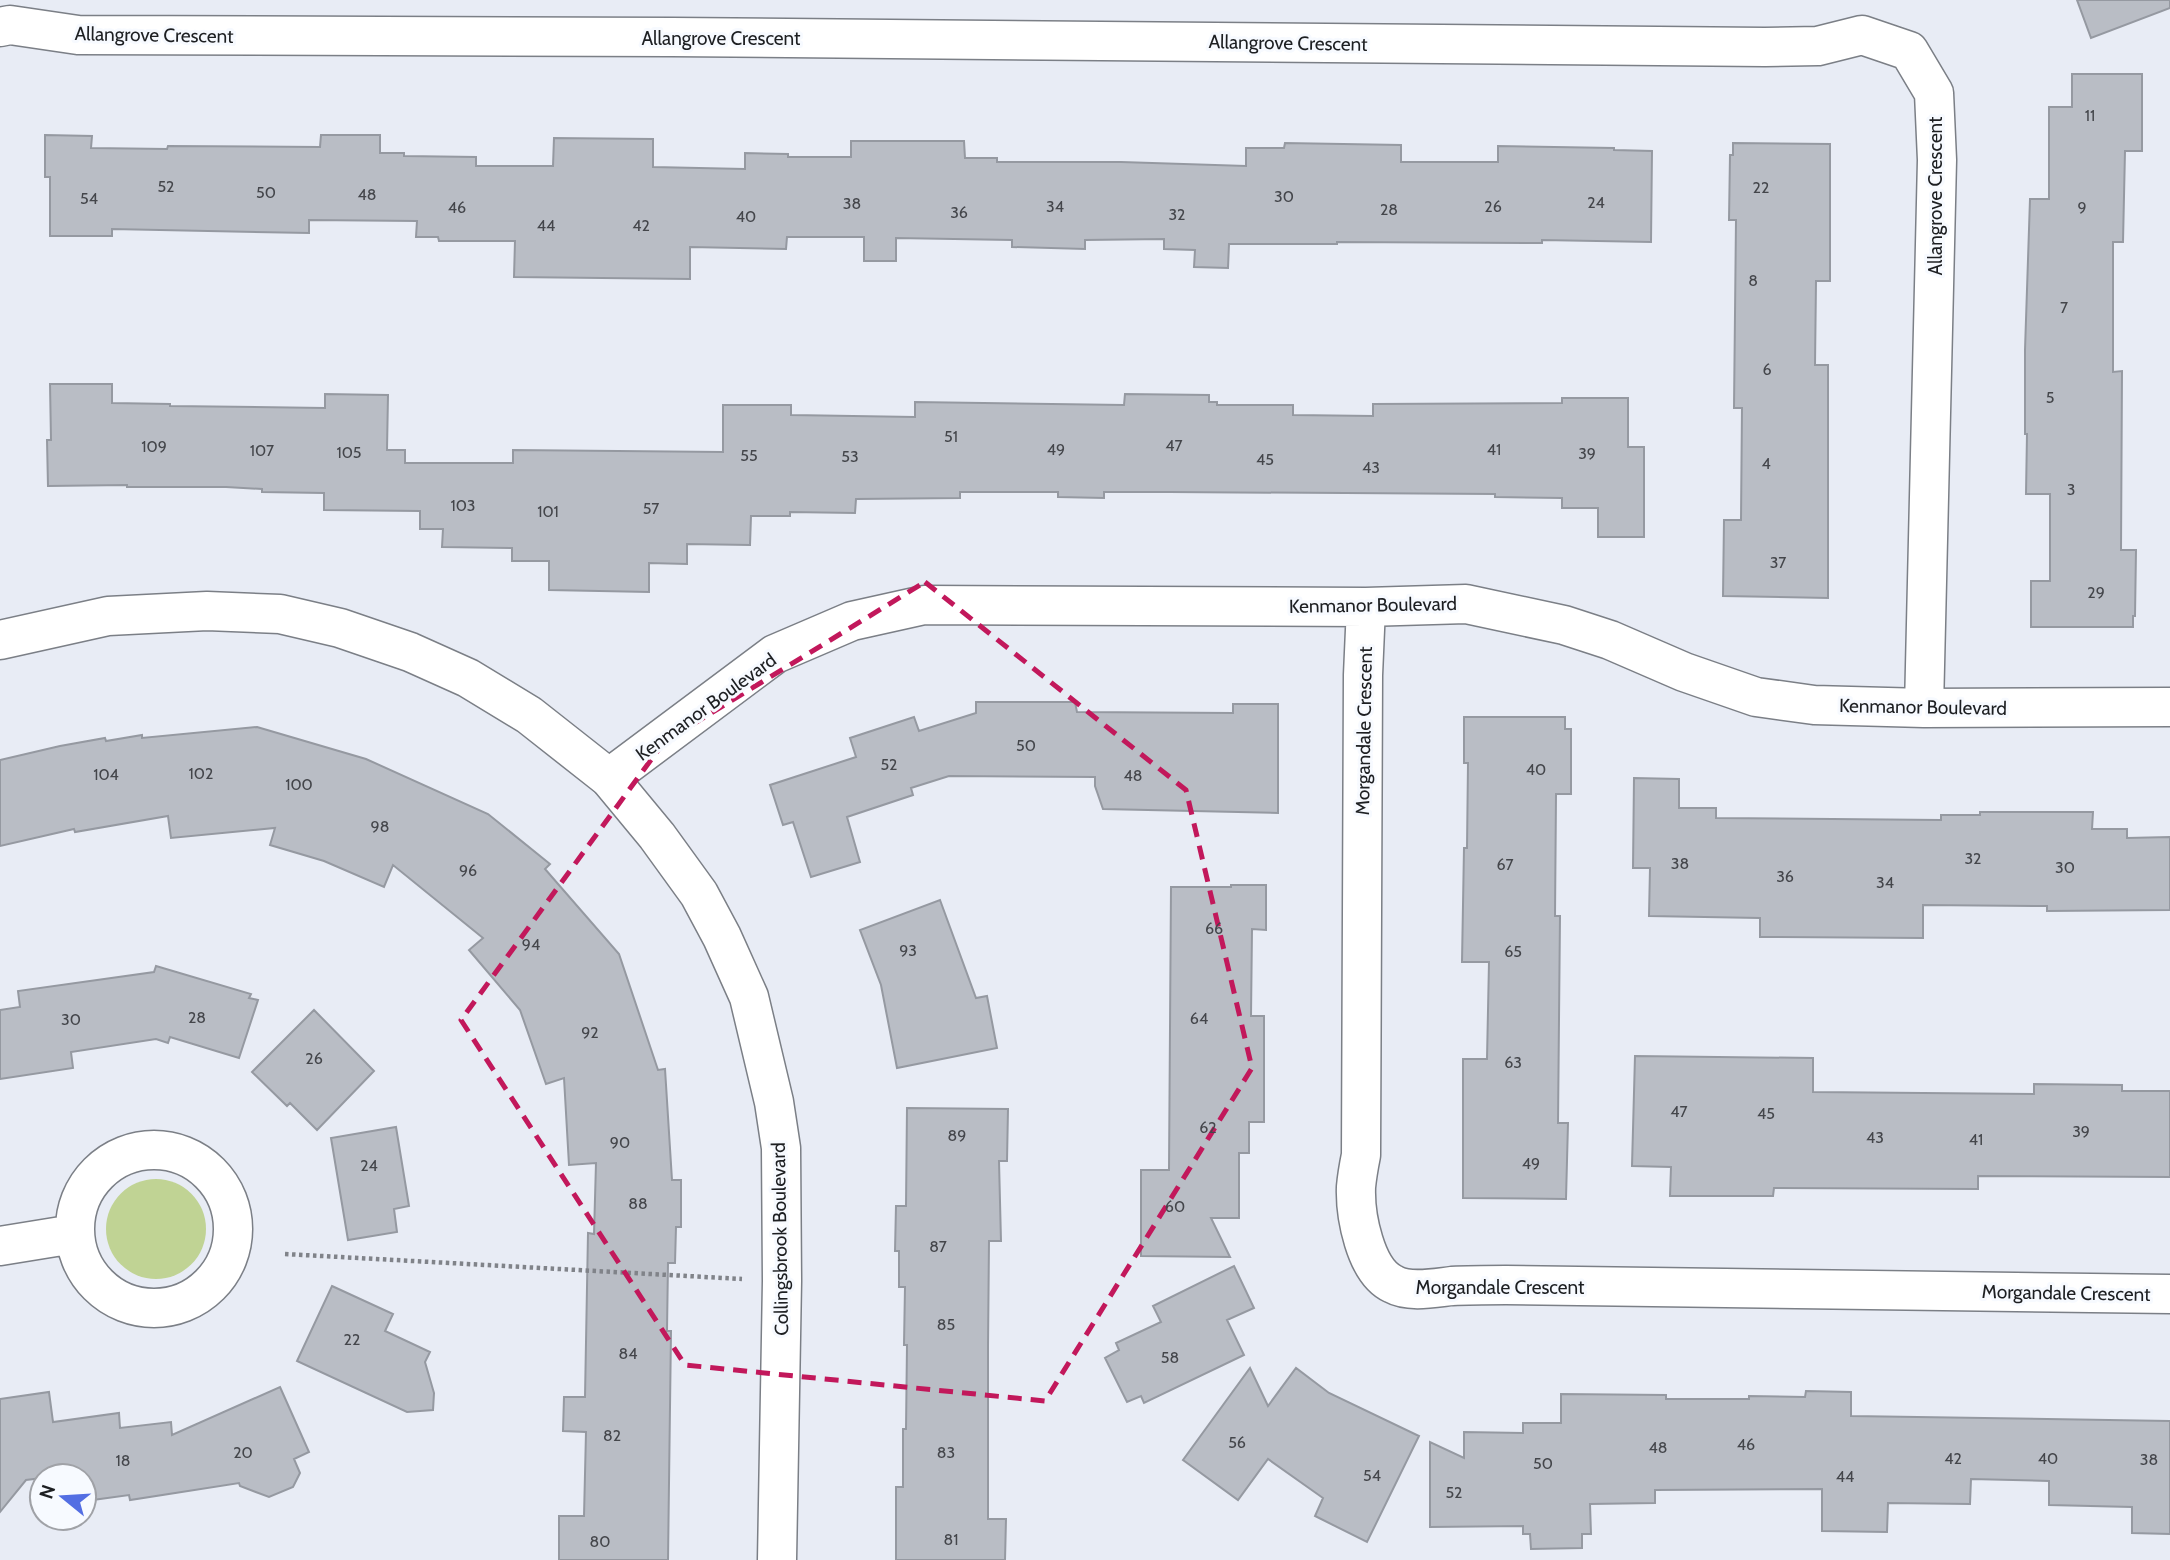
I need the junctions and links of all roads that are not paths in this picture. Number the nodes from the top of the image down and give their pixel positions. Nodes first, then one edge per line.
1 (0, 27) edge
2 (1366, 607) junction
3 (0, 640) edge
4 (1924, 708) junction
5 (2170, 708) edge
6 (609, 778) junction
7 (74, 1234) junction
8 (0, 1246) edge
9 (2170, 1294) edge
10 (777, 1560) edge

1 - 4 street, Allangrove Crescent
2 - 4 street, Kenmanor Boulevard
2 - 6 street, Kenmanor Boulevard
2 - 9 street, Morgandale Crescent
3 - 6 street, Collingsbrook Boulevard
4 - 5 street, Kenmanor Boulevard
6 - 10 street, Collingsbrook Boulevard
7 - 7 street
7 - 8 street

